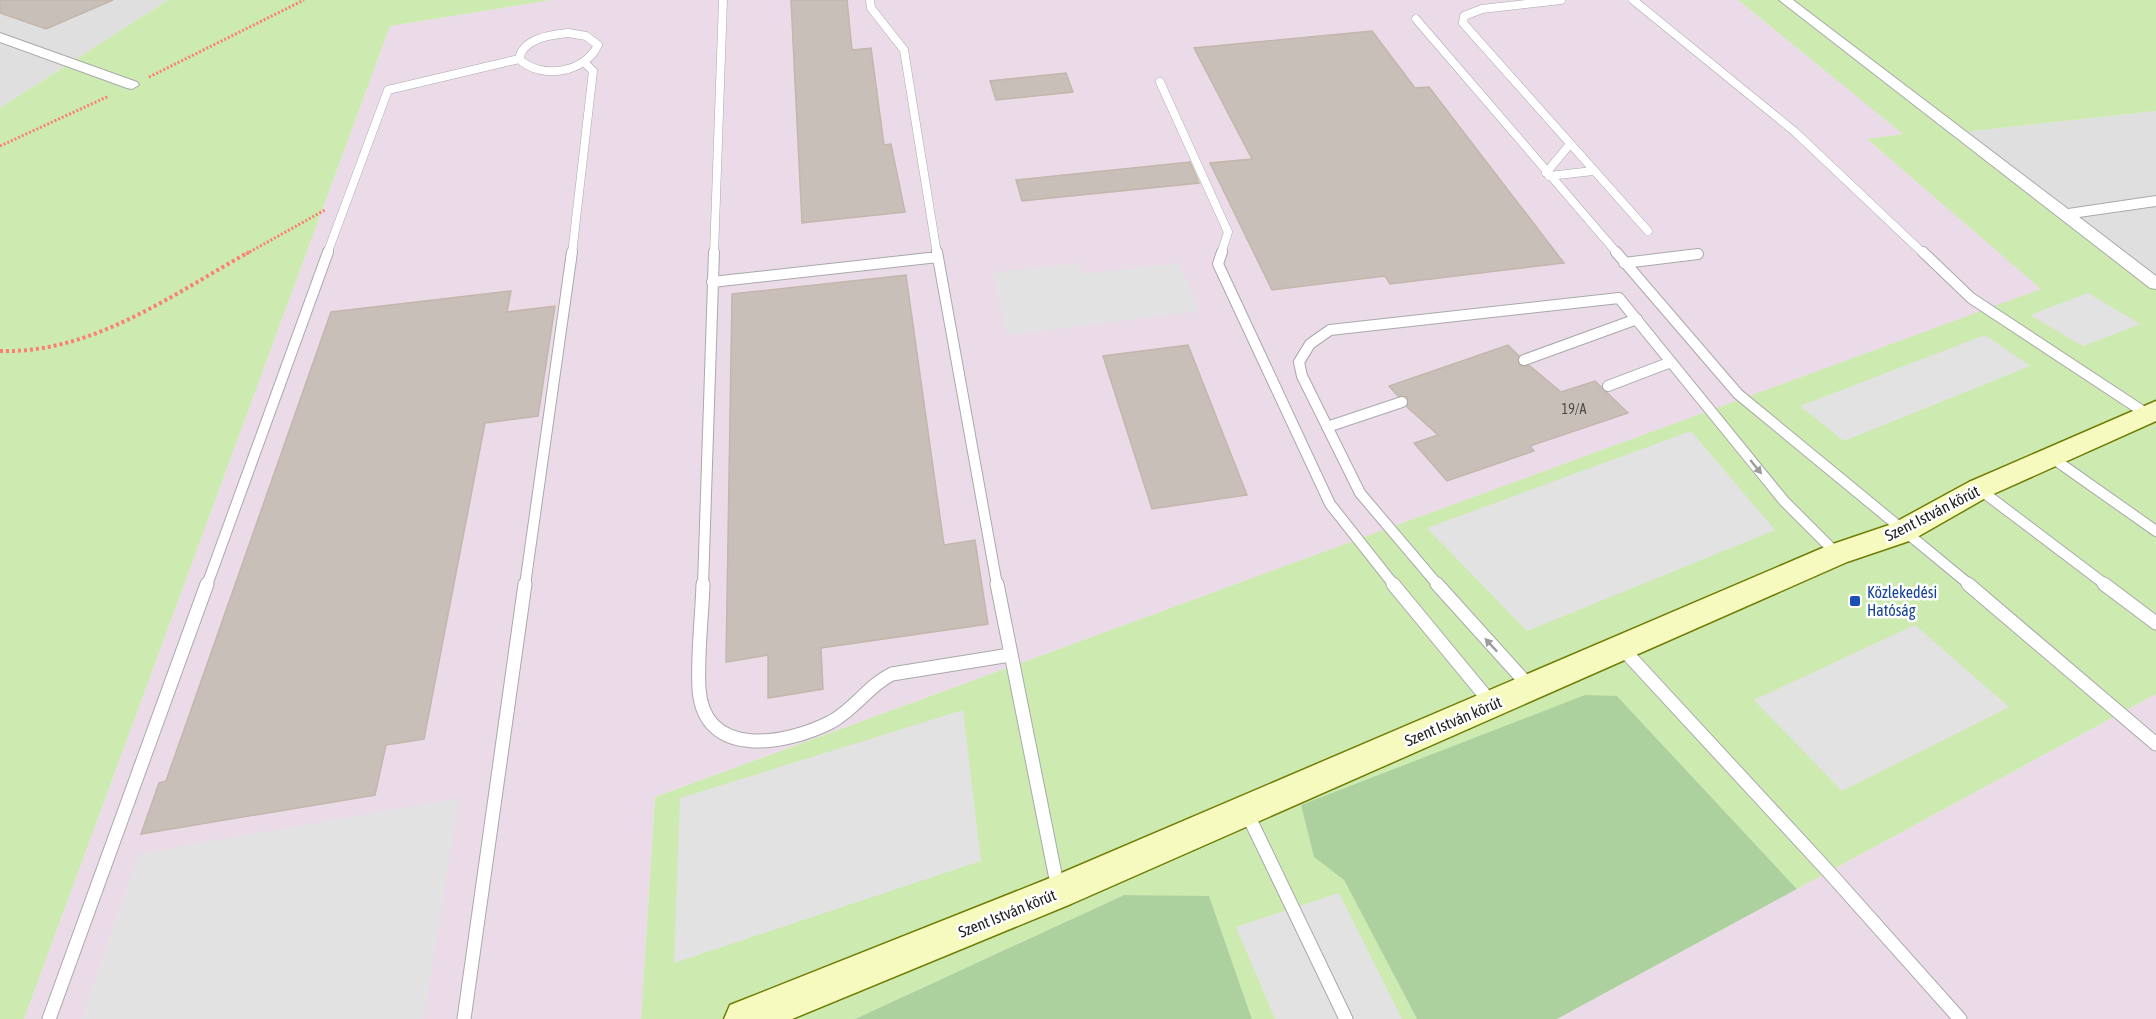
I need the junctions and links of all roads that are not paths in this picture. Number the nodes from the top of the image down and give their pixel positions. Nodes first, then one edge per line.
1 (723, 0) edge
2 (870, 0) edge
3 (1561, 0) edge
4 (1633, 0) edge
5 (1785, 0) edge
6 (1416, 19) dead end
7 (0, 37) edge
8 (519, 59) junction
9 (584, 62) junction
10 (1160, 82) dead end
11 (132, 85) road end
12 (1570, 144) junction
13 (1593, 171) junction
14 (1548, 174) junction
15 (2156, 201) edge
16 (2065, 214) junction
17 (1648, 231) dead end
18 (1698, 254) dead end
19 (938, 257) junction
20 (1624, 263) junction
21 (712, 282) junction
22 (2156, 284) edge
23 (1637, 319) junction
24 (1524, 360) dead end
25 (1671, 362) junction
26 (1608, 386) dead end
27 (1402, 402) dead end
28 (2152, 412) edge
29 (1327, 427) junction
30 (2051, 457) junction
31 (1979, 489) junction
32 (2156, 531) edge
33 (1902, 532) junction
34 (1837, 554) junction
35 (2156, 623) edge
36 (1621, 647) junction
37 (1010, 655) junction
38 (1531, 688) junction
39 (1492, 704) junction
40 (2156, 744) edge
41 (1245, 810) junction
42 (1058, 892) junction
43 (49, 1019) edge
44 (465, 1019) edge
45 (744, 1019) edge
46 (1346, 1019) edge
47 (1960, 1019) edge

1 - 21 lane
2 - 19 lane
3 - 12 lane
4 - 28 lane
5 - 16 street
6 - 14 lane
7 - 11 street
8 - 9 lane
8 - 9 lane
8 - 43 lane
9 - 44 lane
10 - 39 lane
12 - 13 lane
12 - 14 lane
13 - 14 lane
13 - 17 lane
14 - 20 lane
15 - 16 street
16 - 22 street
18 - 20 lane
19 - 21 lane
19 - 37 lane
20 - 33 lane
21 - 37 lane
23 - 24 lane
23 - 25 lane
23 - 29 lane
25 - 26 lane
25 -> 34 lane
27 - 29 lane
28 - 30 street, Szent István körút
38 -> 29 lane
30 - 31 street, Szent István körút
30 - 32 lane
31 - 33 street, Szent István körút
31 - 35 lane
33 - 34 street, Szent István körút
33 - 40 lane
34 - 36 street, Szent István körút
36 - 38 street, Szent István körút
36 - 47 lane
37 - 42 lane
38 - 39 street, Szent István körút
39 - 41 street, Szent István körút
41 - 42 street, Szent István körút
41 - 46 lane
42 - 45 street, Szent István körút

